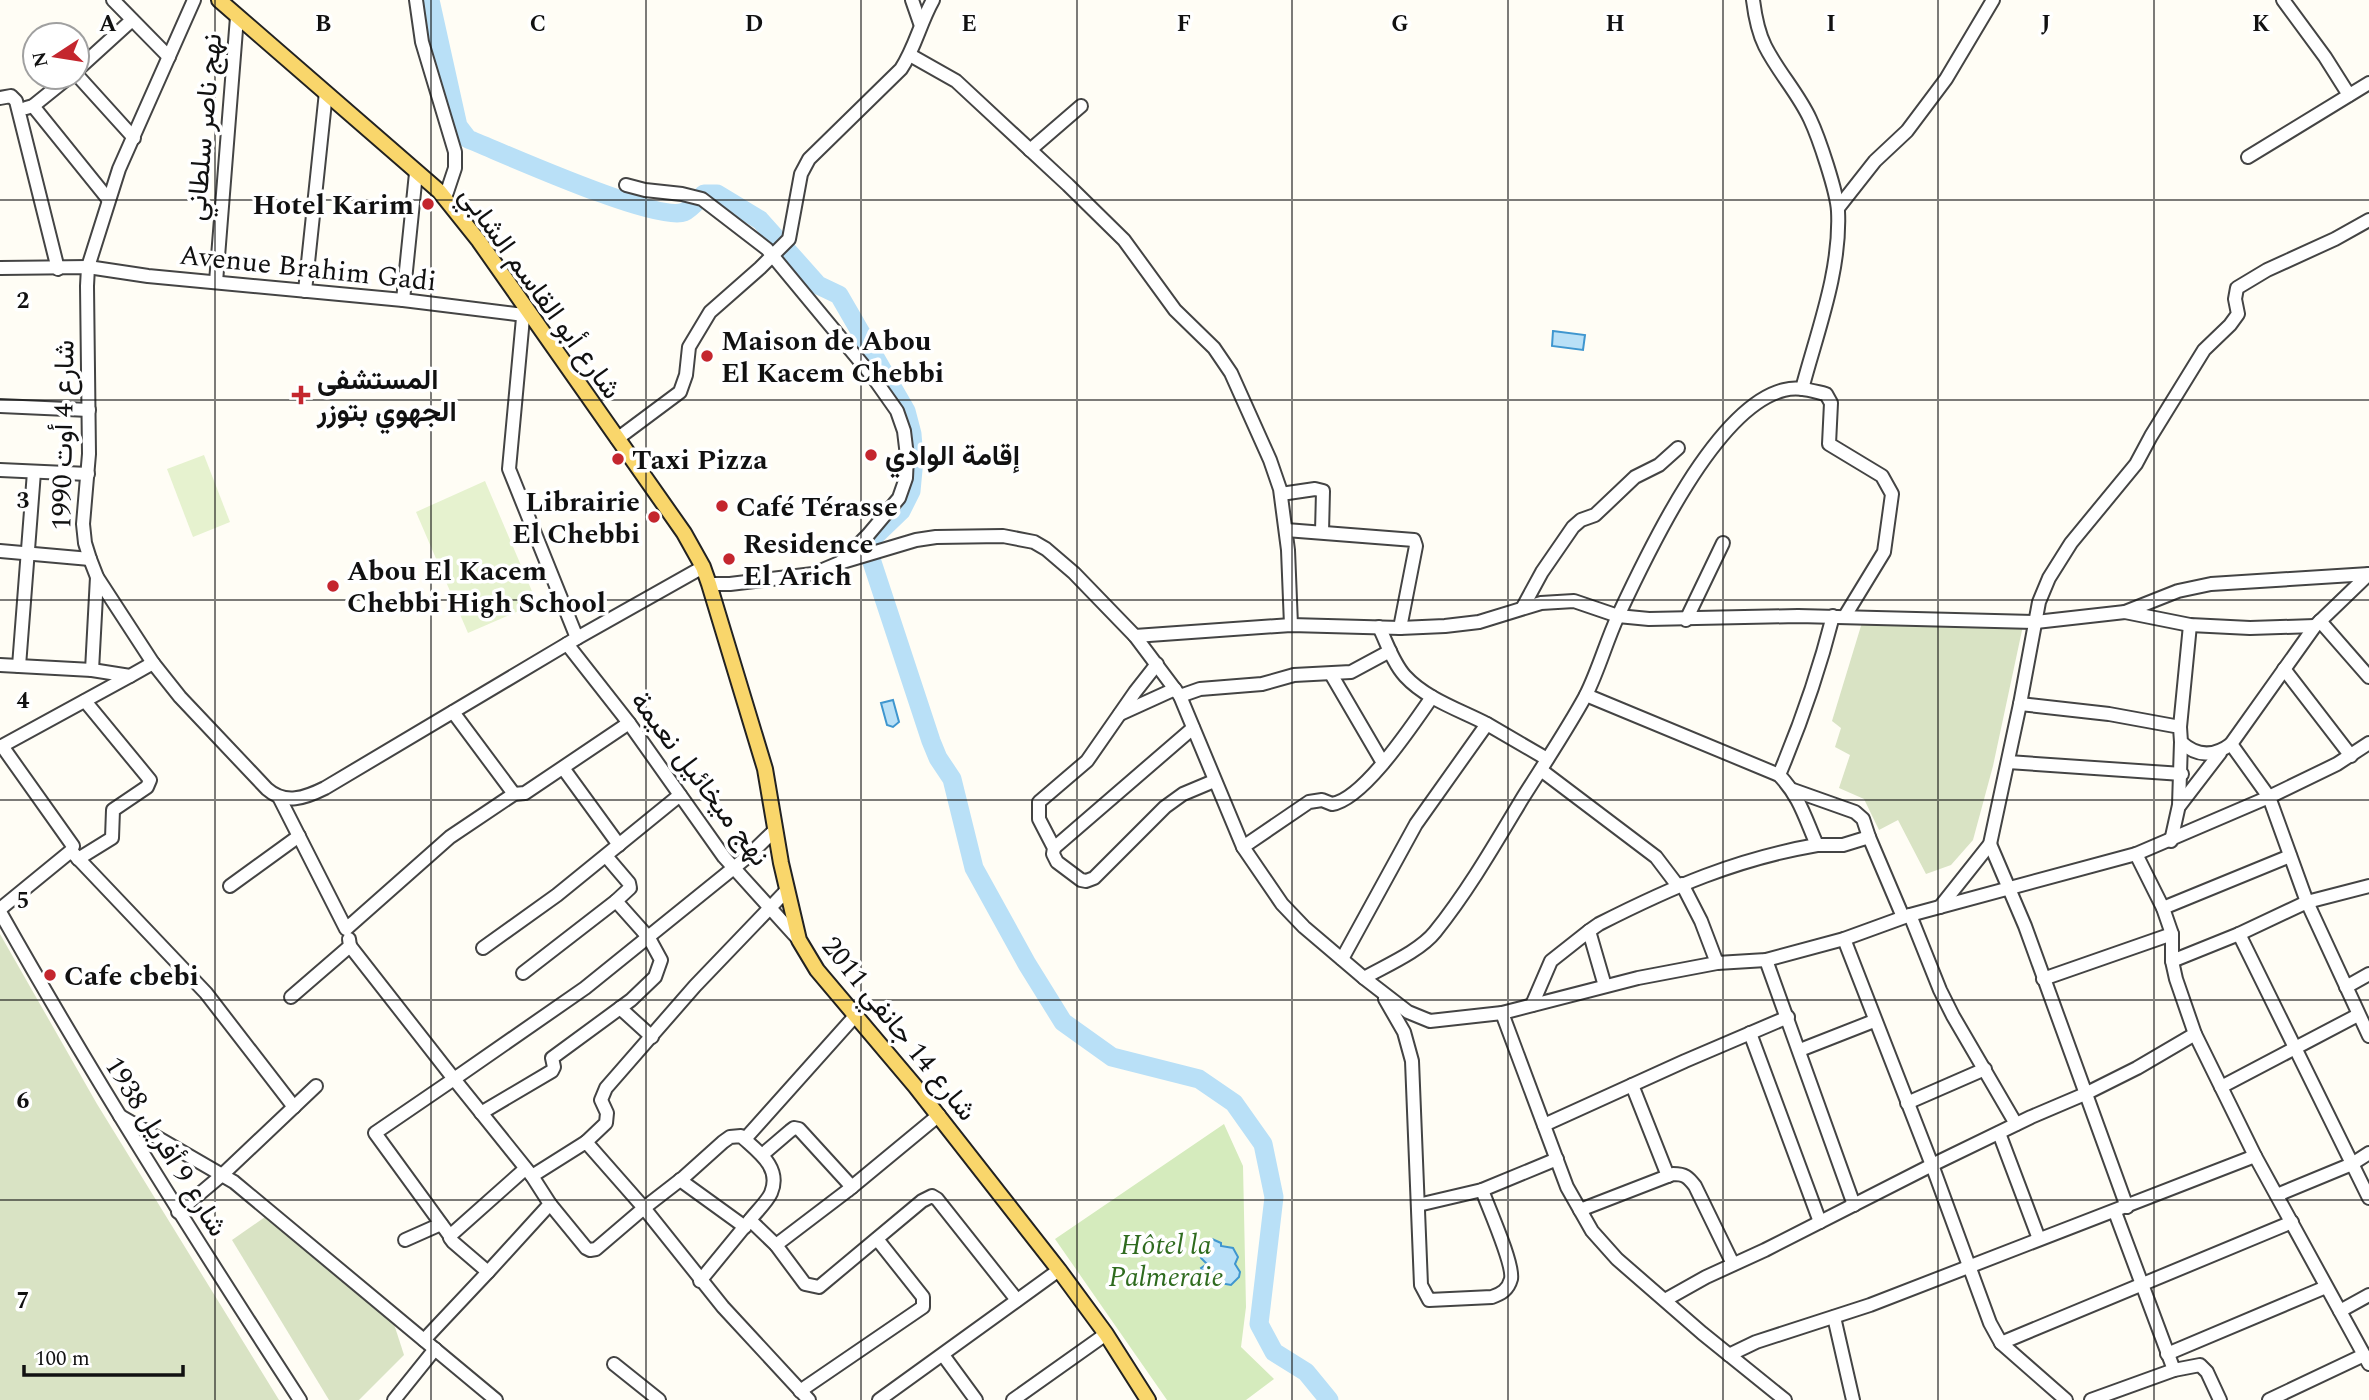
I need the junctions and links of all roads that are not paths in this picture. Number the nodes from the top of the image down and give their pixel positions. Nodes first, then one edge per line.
1 (113, 0) edge
2 (194, 0) edge
3 (219, 0) edge
4 (416, 0) edge
5 (912, 0) edge
6 (933, 0) edge
7 (1753, 0) edge
8 (1993, 0) edge
9 (2283, 0) edge
10 (237, 17) junction
11 (132, 20) junction
12 (920, 23) junction
13 (910, 55) junction
14 (169, 57) junction
15 (91, 60) edge
16 (2369, 83) edge
17 (91, 89) edge
18 (52, 91) edge
19 (326, 92) junction
20 (2349, 95) junction
21 (0, 98) edge
22 (33, 106) junction
23 (1081, 106) dead end
24 (19, 110) junction
25 (134, 138) junction
26 (1030, 150) junction
27 (2248, 157) dead end
28 (416, 173) junction
29 (626, 185) dead end
30 (445, 198) junction
31 (108, 200) junction
32 (1838, 208) junction
33 (2369, 219) edge
34 (776, 253) junction
35 (88, 267) junction
36 (0, 268) edge
37 (58, 269) junction
38 (216, 282) junction
39 (305, 291) junction
40 (403, 300) junction
41 (524, 311) junction
42 (1802, 388) junction
43 (0, 406) edge
44 (89, 410) junction
45 (617, 439) junction
46 (1678, 447) dead end
47 (0, 470) edge
48 (34, 472) junction
49 (88, 474) junction
50 (1281, 494) junction
51 (1286, 530) junction
52 (1322, 532) junction
53 (1723, 543) dead end
54 (0, 551) edge
55 (29, 553) junction
56 (90, 559) junction
57 (700, 562) junction
58 (839, 563) junction
59 (2369, 574) edge
60 (97, 576) junction
61 (709, 584) junction
62 (1523, 607) junction
63 (2125, 612) junction
64 (1618, 616) junction
65 (1839, 616) junction
66 (1686, 620) junction
67 (2036, 622) junction
68 (2317, 623) junction
69 (1291, 625) junction
70 (2190, 625) junction
71 (1379, 627) junction
72 (1400, 628) junction
73 (1135, 636) junction
74 (572, 641) junction
75 (1390, 651) junction
76 (153, 663) junction
77 (1157, 664) junction
78 (0, 665) edge
79 (19, 666) junction
80 (2284, 669) junction
81 (92, 670) junction
82 (1331, 674) junction
83 (130, 676) junction
84 (2369, 677) edge
85 (1178, 693) junction
86 (1586, 695) junction
87 (1432, 697) junction
88 (85, 701) junction
89 (2020, 704) junction
90 (453, 712) junction
91 (1121, 714) junction
92 (629, 723) junction
93 (1487, 724) junction
94 (2180, 727) junction
95 (1193, 729) junction
96 (2181, 742) junction
97 (2369, 743) edge
98 (2231, 744) junction
99 (1, 747) edge
100 (2220, 752) junction
101 (2351, 756) junction
102 (2008, 762) junction
103 (1383, 763) junction
104 (1544, 764) junction
105 (563, 768) junction
106 (1779, 775) junction
107 (2182, 775) junction
108 (1214, 781) junction
109 (1793, 790) junction
110 (513, 794) junction
111 (680, 795) junction
112 (279, 797) junction
113 (2269, 797) junction
114 (2179, 805) junction
115 (775, 830) junction
116 (299, 836) junction
117 (1870, 837) junction
118 (2171, 841) junction
119 (1990, 844) junction
120 (619, 845) junction
121 (1816, 845) junction
122 (1243, 846) junction
123 (1054, 848) junction
124 (2136, 854) junction
125 (74, 855) junction
126 (606, 856) junction
127 (2290, 856) junction
128 (734, 867) junction
129 (1680, 885) junction
130 (230, 886) dead end
131 (2369, 886) edge
132 (2009, 887) junction
133 (787, 890) junction
134 (616, 901) junction
135 (2307, 902) junction
136 (769, 907) junction
137 (1940, 907) junction
138 (2163, 908) junction
139 (0, 911) edge
140 (1907, 916) junction
141 (346, 929) junction
142 (1589, 931) junction
143 (2172, 934) junction
144 (2239, 934) junction
145 (649, 938) junction
146 (1844, 939) junction
147 (799, 940) junction
148 (350, 946) junction
149 (483, 948) dead end
150 (1342, 959) junction
151 (1766, 960) junction
152 (2172, 961) junction
153 (1717, 963) junction
154 (523, 973) dead end
155 (2369, 975) edge
156 (1364, 978) junction
157 (2043, 979) junction
158 (1605, 986) junction
159 (2346, 987) junction
160 (1379, 990) junction
161 (292, 997) dead end
162 (1532, 1005) junction
163 (620, 1008) junction
164 (1502, 1013) junction
165 (2358, 1015) junction
166 (855, 1016) junction
167 (1788, 1017) junction
168 (1874, 1021) junction
169 (1750, 1033) junction
170 (2195, 1034) junction
171 (2369, 1036) edge
172 (652, 1037) junction
173 (2294, 1047) junction
174 (1800, 1050) junction
175 (1985, 1069) junction
176 (454, 1079) junction
177 (1632, 1085) junction
178 (316, 1086) dead end
179 (2221, 1087) junction
180 (2085, 1094) junction
181 (1907, 1103) junction
182 (294, 1107) junction
183 (481, 1113) junction
184 (118, 1114) junction
185 (939, 1115) junction
186 (2016, 1124) junction
187 (1545, 1125) junction
188 (1998, 1133) junction
189 (745, 1139) junction
190 (586, 1142) junction
191 (2369, 1153) edge
192 (762, 1155) junction
193 (2255, 1156) junction
194 (1556, 1159) junction
195 (2352, 1164) junction
196 (1932, 1165) junction
197 (529, 1173) junction
198 (222, 1175) junction
199 (1668, 1176) junction
200 (680, 1180) junction
201 (852, 1187) junction
202 (1482, 1190) junction
203 (2277, 1195) junction
204 (2369, 1198) edge
205 (550, 1204) junction
206 (1418, 1205) junction
207 (1854, 1205) junction
208 (644, 1208) junction
209 (1580, 1210) junction
210 (2121, 1210) junction
211 (178, 1212) junction
212 (1820, 1222) junction
213 (2292, 1222) junction
214 (747, 1223) junction
215 (442, 1224) junction
216 (450, 1236) junction
217 (877, 1239) junction
218 (2039, 1239) junction
219 (405, 1240) dead end
220 (776, 1245) junction
221 (1733, 1264) junction
222 (1968, 1266) junction
223 (1059, 1270) junction
224 (488, 1272) junction
225 (700, 1281) junction
226 (2142, 1285) junction
227 (2326, 1287) junction
228 (2369, 1295) edge
229 (1017, 1300) junction
230 (1665, 1300) junction
231 (2340, 1311) junction
232 (1834, 1317) junction
233 (1106, 1334) junction
234 (424, 1340) junction
235 (2001, 1343) junction
236 (435, 1349) junction
237 (2167, 1354) junction
238 (943, 1355) junction
239 (1729, 1355) junction
240 (2367, 1360) edge
241 (614, 1364) dead end
242 (2174, 1370) junction
243 (804, 1395) edge
244 (300, 1400) edge
245 (394, 1400) edge
246 (496, 1400) edge
247 (659, 1400) edge
248 (879, 1400) edge
249 (976, 1400) edge
250 (1013, 1400) edge
251 (1148, 1400) edge
252 (1785, 1400) edge
253 (1853, 1400) edge
254 (2066, 1400) edge
255 (2091, 1400) edge
256 (2220, 1400) edge
257 (2269, 1400) edge

1 - 11 street
2 - 14 street, شارع 4 أوت 1990
3 - 10 main road, شارع أبو القاسم الشابي
4 - 30 street
5 - 12 street
6 - 12 street
7 - 32 street
8 - 32 street
9 - 20 street
10 - 19 main road, شارع أبو القاسم الشابي
10 - 38 street, نهج ناصر سلطاني
11 - 14 street
11 - 15 street
12 - 13 street
13 - 26 street
13 - 34 street
14 - 25 street, شارع 4 أوت 1990
16 - 20 street
17 - 25 street
18 - 22 street
19 - 28 main road, شارع أبو القاسم الشابي
19 - 39 street
20 - 27 street
21 - 24 street
22 - 24 street
22 - 31 street
23 - 26 street
24 - 37 street
25 - 31 street, شارع 4 أوت 1990
26 - 50 street
28 - 30 main road, شارع أبو القاسم الشابي
28 - 40 street
29 - 34 street
30 - 41 main road, شارع أبو القاسم الشابي
31 - 35 street, شارع 4 أوت 1990
32 - 42 street
33 - 67 street
34 - 45 street
34 - 58 street
35 - 37 street, Avenue Brahim Gadi
35 - 38 street, Avenue Brahim Gadi
35 - 44 street, شارع 4 أوت 1990
36 - 37 street, Avenue Brahim Gadi
38 - 39 street, Avenue Brahim Gadi
39 - 40 street, Avenue Brahim Gadi
40 - 41 street, Avenue Brahim Gadi
41 - 45 main road, شارع أبو القاسم الشابي
41 - 74 street, نهج ميخائيل نعيمة
42 - 64 street
42 - 65 street
43 - 44 street
44 - 49 street, شارع 4 أوت 1990
45 - 57 main road, شارع أبو القاسم الشابي
46 - 62 street
47 - 48 street
48 - 49 street
48 - 55 street
49 - 56 street, شارع 4 أوت 1990
50 - 51 street
50 - 52 street
51 - 52 street
51 - 69 street
52 - 72 street
53 - 66 street
54 - 55 street
55 - 56 street
55 - 79 street
56 - 60 street, شارع 4 أوت 1990
57 - 61 main road, شارع 14 جانفي 2011
57 - 74 street
58 - 61 street
58 - 73 street
59 - 63 street
59 - 68 street
60 - 76 street, شارع 4 أوت 1990
60 - 81 street
61 - 115 main road, شارع 14 جانفي 2011
62 - 64 street
62 - 72 street
63 - 67 street
63 - 70 street
64 - 66 street
64 - 86 street
65 - 66 street
65 - 67 street
65 - 106 street
67 - 89 street
68 - 70 street
68 - 80 street
68 - 84 street
69 - 71 street
69 - 73 street
70 - 94 street
71 - 72 street
71 - 75 street
73 - 77 street
74 - 90 street
74 - 92 street, نهج ميخائيل نعيمة
75 - 82 street
75 - 87 street
76 - 83 street
76 - 112 street, شارع 4 أوت 1990
77 - 85 street
77 - 91 street
78 - 79 street
79 - 81 street
80 - 98 street
80 - 101 street
81 - 83 street
82 - 85 street
82 - 103 street
83 - 88 street
85 - 91 street
85 - 95 street
86 - 104 street
86 - 106 street
87 - 93 street
87 - 103 street
88 - 99 street
88 - 125 street
89 - 94 street
89 - 102 street
90 - 110 street
90 - 112 street
91 - 123 street
92 - 105 street
92 - 111 street, نهج ميخائيل نعيمة
93 - 104 street
93 - 150 street
94 - 96 street
95 - 108 street
95 - 123 street
96 - 100 street
96 - 107 street
97 - 101 street
98 - 100 street
98 - 113 street
99 - 125 street
100 - 114 street
101 - 113 street
102 - 107 street
102 - 119 street
103 - 122 street
104 - 129 street
104 - 156 street
105 - 110 street
105 - 120 street
106 - 109 street
107 - 114 street
108 - 122 street
108 - 123 street
109 - 117 street
109 - 121 street
110 - 141 street
111 - 120 street
111 - 128 street, نهج ميخائيل نعيمة
112 - 116 street
113 - 118 street
113 - 127 street
114 - 118 street
115 - 128 street
115 - 133 main road, شارع 14 جانفي 2011
116 - 130 street
116 - 141 street
117 - 121 street
117 - 140 street
118 - 124 street
119 - 132 street
119 - 137 street
120 - 126 street
121 - 129 street
122 - 150 street
124 - 132 street
124 - 138 street
125 - 139 street
125 - 182 street
126 - 134 street
126 - 149 street
127 - 135 street
127 - 138 street
128 - 136 street, نهج ميخائيل نعيمة
128 - 145 street
129 - 142 street
129 - 153 street
131 - 135 street
132 - 137 street
132 - 157 street
133 - 136 street
133 - 147 main road, شارع 14 جانفي 2011
134 - 145 street
134 - 154 street
135 - 144 street
135 - 159 street
136 - 147 street, نهج ميخائيل نعيمة
136 - 172 street
137 - 140 street
138 - 143 street
139 - 184 street, شارع 9 أفريل 1938
140 - 146 street
140 - 175 street
141 - 148 street
142 - 158 street
142 - 162 street
143 - 152 street
143 - 157 street
144 - 152 street
144 - 173 street
145 - 163 street
145 - 176 street
146 - 151 street
146 - 168 street
147 - 166 main road, شارع 14 جانفي 2011
148 - 161 street
148 - 176 street
150 - 156 street
151 - 153 street
151 - 167 street
152 - 170 street
153 - 158 street
155 - 159 street
156 - 160 street
157 - 180 street
158 - 162 street
159 - 165 street
160 - 164 street
160 - 206 street
162 - 164 street
163 - 172 street
163 - 183 street
164 - 187 street
165 - 171 street
165 - 173 street
166 - 185 main road, شارع 14 جانفي 2011
166 - 189 street
167 - 169 street
167 - 174 street
168 - 174 street
168 - 181 street
169 - 177 street
169 - 212 street
170 - 179 street
170 - 180 street
172 - 190 street
173 - 179 street
173 - 195 street
174 - 207 street
175 - 181 street
175 - 186 street
176 - 183 street
176 - 215 street
177 - 187 street
177 - 199 street
178 - 182 street
179 - 193 street
180 - 186 street
180 - 210 street
181 - 196 street
182 - 198 street
183 - 197 street
184 - 198 street
184 - 211 street, شارع 9 أفريل 1938
185 - 201 street
185 - 223 main road, شارع 14 جانفي 2011
186 - 188 street
187 - 194 street
188 - 196 street
188 - 218 street
189 - 192 street
189 - 200 street
190 - 197 street
190 - 208 street
191 - 195 street
192 - 201 street
192 - 214 street
193 - 203 street
193 - 210 street
194 - 202 street
194 - 209 street
195 - 203 street
195 - 204 street
196 - 207 street
196 - 222 street
197 - 205 street
197 - 216 street
198 - 211 street
198 - 234 street
199 - 209 street
199 - 221 street
200 - 208 street
200 - 214 street
201 - 220 street
202 - 206 street
202 - 206 street
203 - 213 street
205 - 208 street
205 - 224 street
207 - 212 street
208 - 225 street
209 - 230 street
210 - 218 street
210 - 226 street
211 - 244 street, شارع 9 أفريل 1938
212 - 221 street
213 - 226 street
213 - 227 street
214 - 220 street
214 - 225 street
215 - 216 street
215 - 219 street
216 - 224 street
217 - 220 street
217 - 229 street
217 - 243 street
218 - 222 street
221 - 230 street
222 - 232 street
222 - 235 street
223 - 229 street
223 - 233 main road, شارع 14 جانفي 2011
224 - 234 street
225 - 243 street
226 - 235 street
226 - 237 street
227 - 231 street
227 - 237 street
228 - 231 street
229 - 238 street
230 - 239 street
231 - 240 street
232 - 239 street
232 - 253 street
233 - 250 street
233 - 251 main road, شارع 14 جانفي 2011
234 - 236 street
235 - 254 street
236 - 245 street
236 - 246 street
237 - 242 street
238 - 248 street
238 - 249 street
239 - 252 street
240 - 257 street
241 - 247 street
242 - 255 street
242 - 256 street

